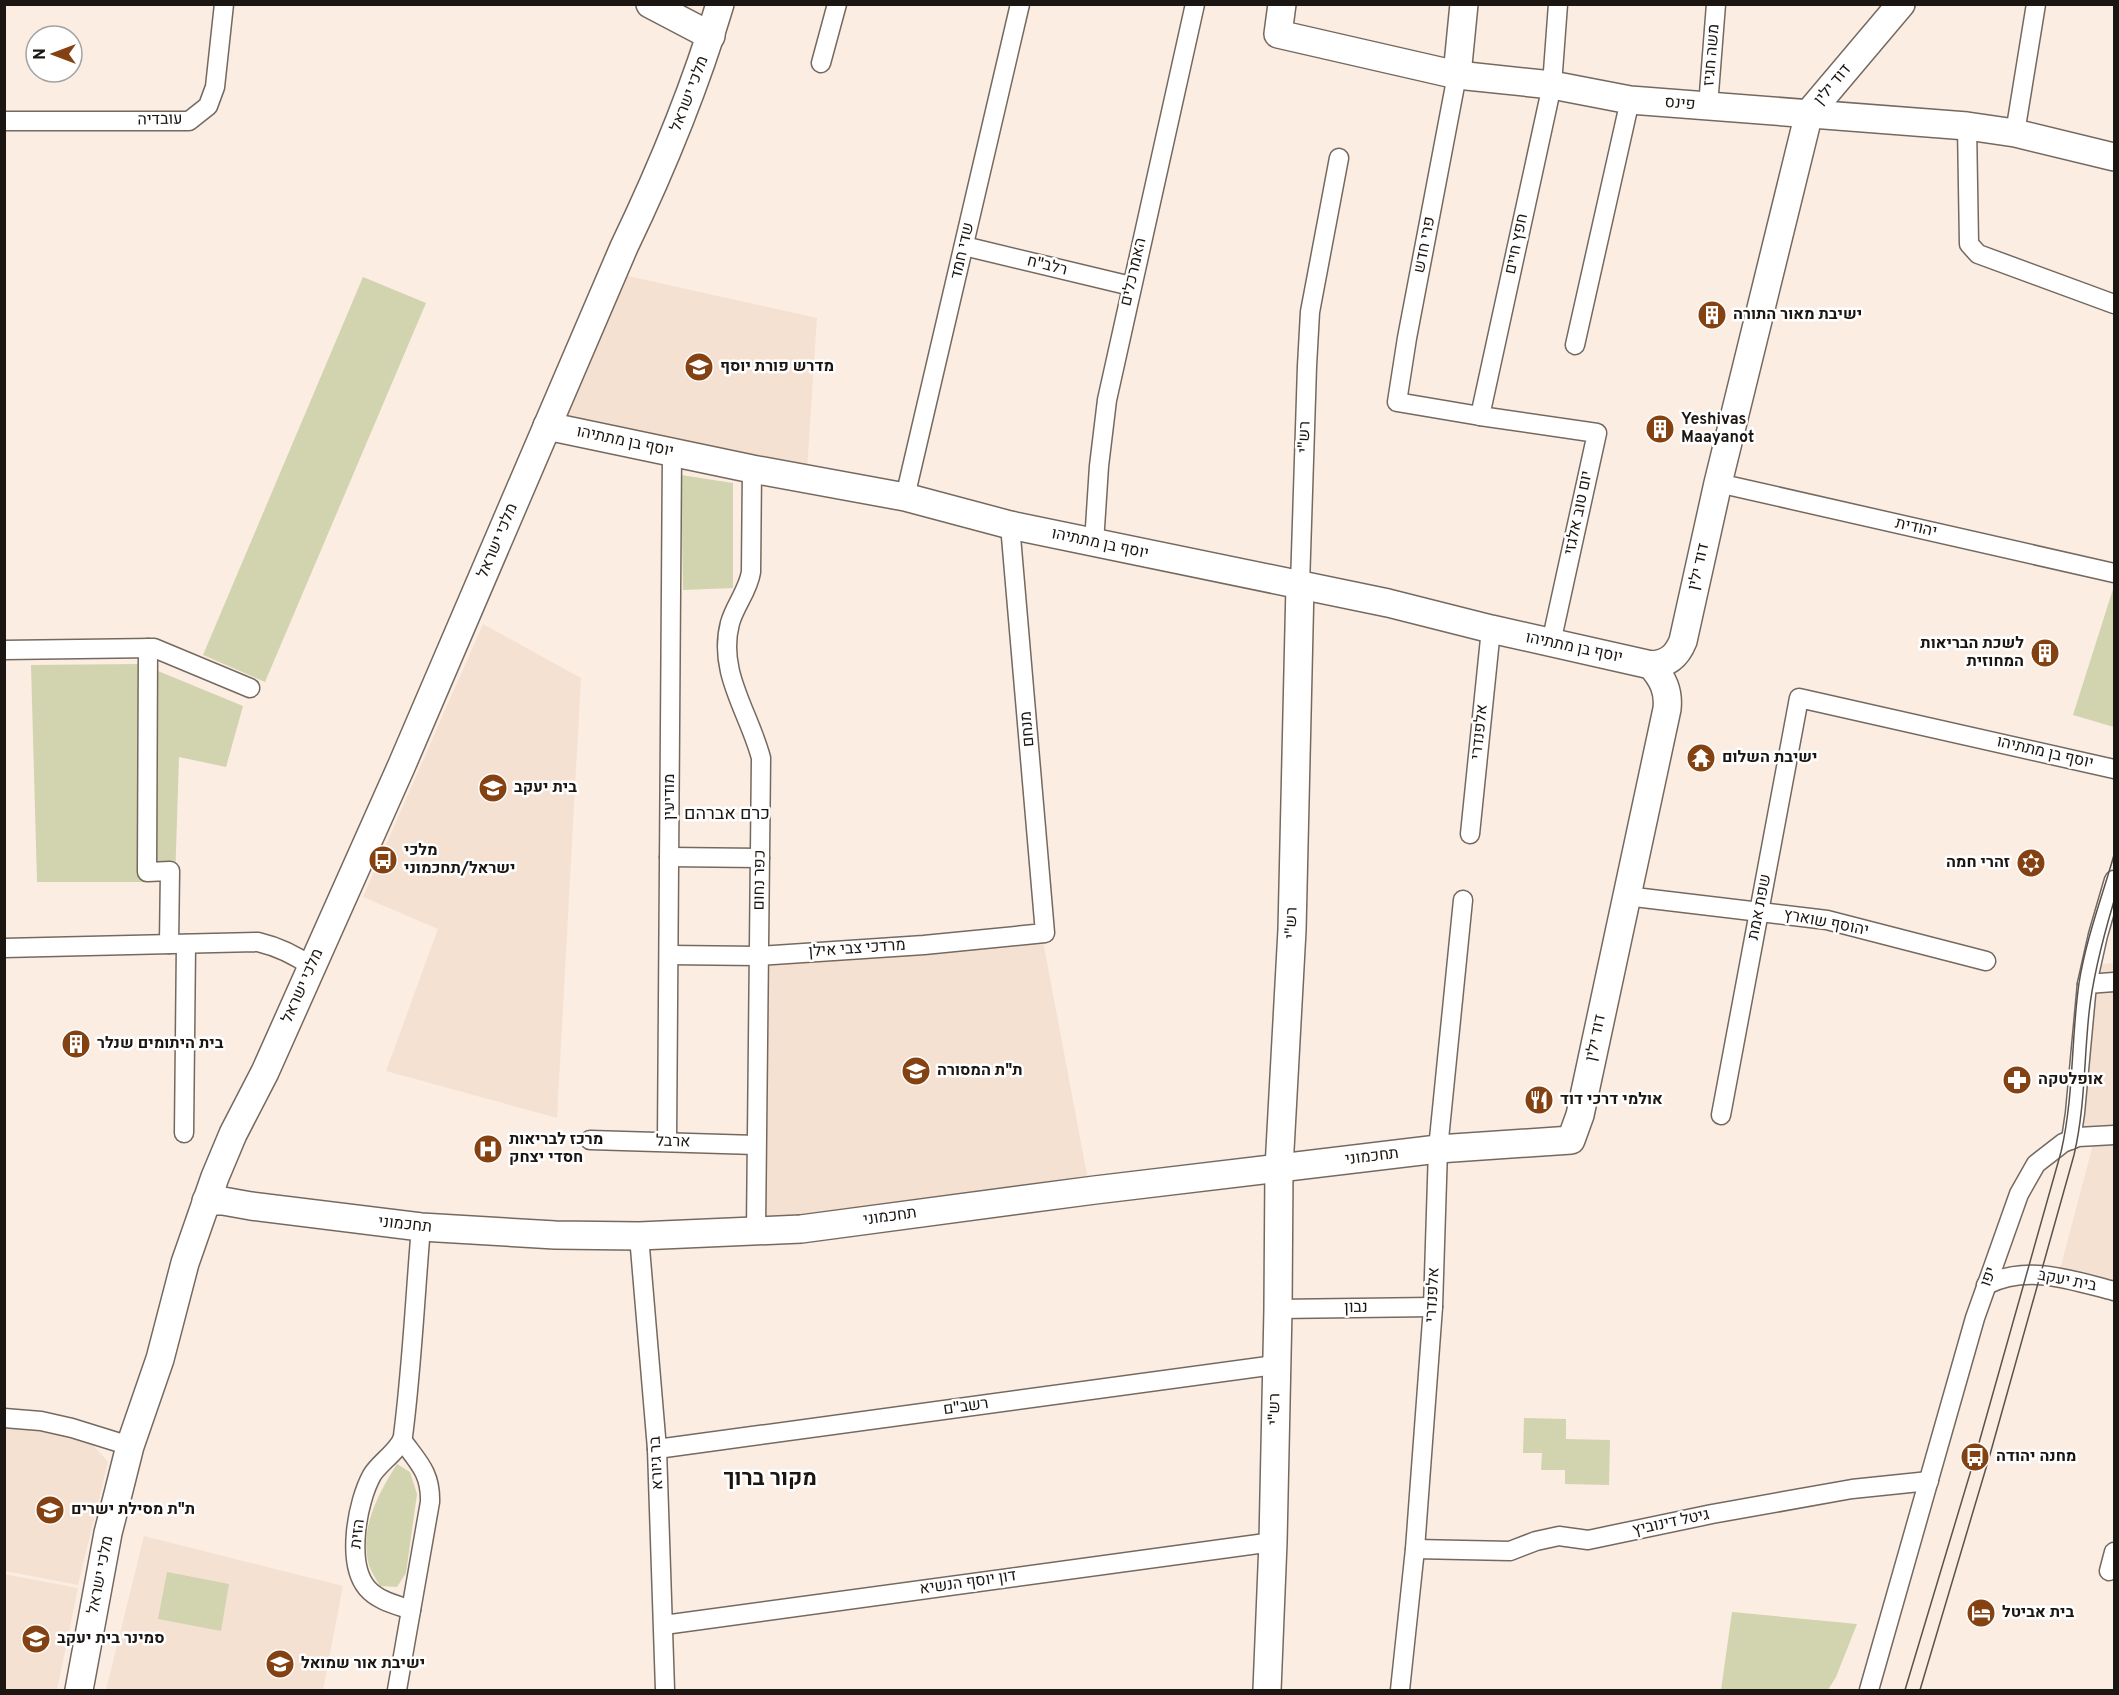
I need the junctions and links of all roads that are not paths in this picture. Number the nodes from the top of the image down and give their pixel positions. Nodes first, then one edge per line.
1 (224, 4) edge
2 (650, 4) edge
3 (720, 4) edge
4 (837, 4) edge
5 (1020, 4) edge
6 (1195, 4) edge
7 (1282, 4) edge
8 (1464, 4) edge
9 (1558, 4) edge
10 (1716, 4) edge
11 (1901, 4) edge
12 (2036, 4) edge
13 (711, 36) junction
14 (821, 63) dead end
15 (1457, 75) junction
16 (1552, 86) junction
17 (1630, 100) junction
18 (1708, 106) junction
19 (1809, 113) junction
20 (4, 120) edge
21 (1966, 126) junction
22 (2015, 133) junction
23 (2115, 157) edge
24 (1339, 158) dead end
25 (964, 246) junction
26 (1131, 286) junction
27 (2115, 304) edge
28 (1575, 345) dead end
29 (1480, 416) junction
30 (547, 426) junction
31 (672, 452) junction
32 (752, 470) junction
33 (1718, 483) junction
34 (905, 497) junction
35 (1010, 525) junction
36 (1094, 543) junction
37 (2115, 573) edge
38 (1300, 585) junction
39 (1491, 630) junction
40 (1551, 643) junction
41 (148, 648) junction
42 (4, 650) edge
43 (1652, 665) junction
44 (250, 688) dead end
45 (1799, 698) joint
46 (2115, 769) edge
47 (1470, 834) dead end
48 (669, 857) junction
49 (760, 858) junction
50 (2115, 880) edge
51 (1626, 896) junction
52 (1463, 900) dead end
53 (1759, 911) junction
54 (1046, 933) joint
55 (178, 944) junction
56 (4, 948) edge
57 (669, 955) junction
58 (759, 956) junction
59 (1986, 961) dead end
60 (312, 967) junction
61 (2115, 982) edge
62 (2087, 984) junction
63 (1721, 1115) dead end
64 (184, 1133) dead end
65 (2115, 1135) edge
66 (590, 1140) dead end
67 (1571, 1140) joint
68 (2071, 1140) junction
69 (667, 1141) junction
70 (756, 1145) junction
71 (1438, 1149) junction
72 (1279, 1168) junction
73 (215, 1201) junction
74 (421, 1227) junction
75 (756, 1230) junction
76 (639, 1236) junction
77 (1986, 1285) junction
78 (2115, 1291) edge
79 (1433, 1307) junction
80 (1278, 1309) junction
81 (1275, 1365) junction
82 (4, 1418) edge
83 (402, 1440) junction
84 (130, 1446) junction
85 (657, 1449) junction
86 (1929, 1481) junction
87 (1273, 1542) junction
88 (1415, 1548) junction
89 (2115, 1552) edge
90 (2109, 1571) dead end
91 (411, 1610) junction
92 (664, 1624) junction
93 (79, 1690) edge
94 (397, 1690) edge
95 (665, 1690) edge
96 (1266, 1690) edge
97 (1400, 1690) edge
98 (1869, 1690) edge

1 - 20 street, עובדיה
2 - 13 street
3 - 13 street, מלכי ישראל
4 - 14 street
5 - 25 street, שדי חמד
6 - 26 street, האמרכלים
7 - 15 street, פינס
8 - 15 street, פרי חדש
9 - 16 street, חפץ חיים
10 - 18 street, משה חגיז
11 - 19 street, דוד ילין
12 - 22 street
13 - 30 street, מלכי ישראל
15 - 16 street, פינס
15 - 29 street, פרי חדש
16 - 17 street, פינס
16 - 29 street, חפץ חיים
17 - 18 street, פינס
17 - 28 street
18 - 19 street, פינס
19 - 21 street, פינס
19 - 33 street, דוד ילין
21 - 22 street, פינס
21 - 27 street
22 - 23 street, פינס
24 - 38 street, רש"י
25 - 26 street, רלב"ח
25 - 34 street, שדי חמד
26 - 36 street, האמרכלים
29 - 40 street, יום טוב אלגזי
30 - 31 street, יוסף בן מתתיהו
30 - 60 street, מלכי ישראל
31 - 32 street, יוסף בן מתתיהו
31 - 48 street, מודיעין
32 - 34 street, יוסף בן מתתיהו
32 - 49 street, כפר נחום
33 - 37 street, יהודית
33 - 43 street, דוד ילין
34 - 35 street, יוסף בן מתתיהו
35 - 36 street, יוסף בן מתתיהו
35 - 54 street, מנחם
36 - 38 street, יוסף בן מתתיהו
38 - 39 street, יוסף בן מתתיהו
38 - 72 street, רש"י
39 - 40 street, יוסף בן מתתיהו
39 - 47 street, אלפנדרי
40 - 43 street, יוסף בן מתתיהו
41 - 42 street
41 - 44 street
41 - 55 street
43 - 51 street, דוד ילין
45 - 46 street, יוסף בן מתתיהו
45 - 53 street, שפת אמת
48 - 49 street
48 - 57 street, מודיעין
49 - 58 street, כפר נחום
50 - 62 street
51 - 53 street, יהוסף שוארץ
51 - 67 street, דוד ילין
52 - 71 street, אלפנדרי
53 - 59 street, יהוסף שוארץ
53 - 63 street, שפת אמת
54 - 58 street, מרדכי צבי אילן
55 - 56 street
55 - 60 street
55 - 64 street
57 - 58 street, מרדכי צבי אילן
57 - 69 street, מודיעין
58 - 70 street, כפר נחום
60 - 73 street, מלכי ישראל
61 - 62 street
62 - 68 street
65 - 68 street
66 - 69 street, ארבל
67 - 71 street, תחכמוני
68 - 77 street, יפו
69 - 70 street, ארבל
70 - 75 street, כפר נחום
71 - 72 street, תחכמוני
71 - 79 street, אלפנדרי
72 - 75 street, תחכמוני
72 - 80 street, רש"י
73 - 74 street, תחכמוני
73 - 84 street, מלכי ישראל
74 - 76 street, תחכמוני
74 - 83 street
75 - 76 street, תחכמוני
76 - 85 street, בר גיורא
77 - 78 street, בית יעקב
77 - 86 street, יפו
79 - 80 street, נבון
79 - 88 street, אלפנדרי
80 - 81 street, רש"י
81 - 85 street, רשב"ם
81 - 87 street, רש"י
82 - 84 street
83 - 91 street
83 - 91 street, הזית
84 - 93 street, מלכי ישראל
85 - 92 street, בר גיורא
86 - 88 street, גיטל דינוביץ
86 - 98 street, יפו
87 - 92 street, דון יוסף הנשיא
87 - 96 street, רש"י
88 - 97 street, אלפנדרי
89 - 90 street
91 - 94 street
92 - 95 street, בר גיורא

